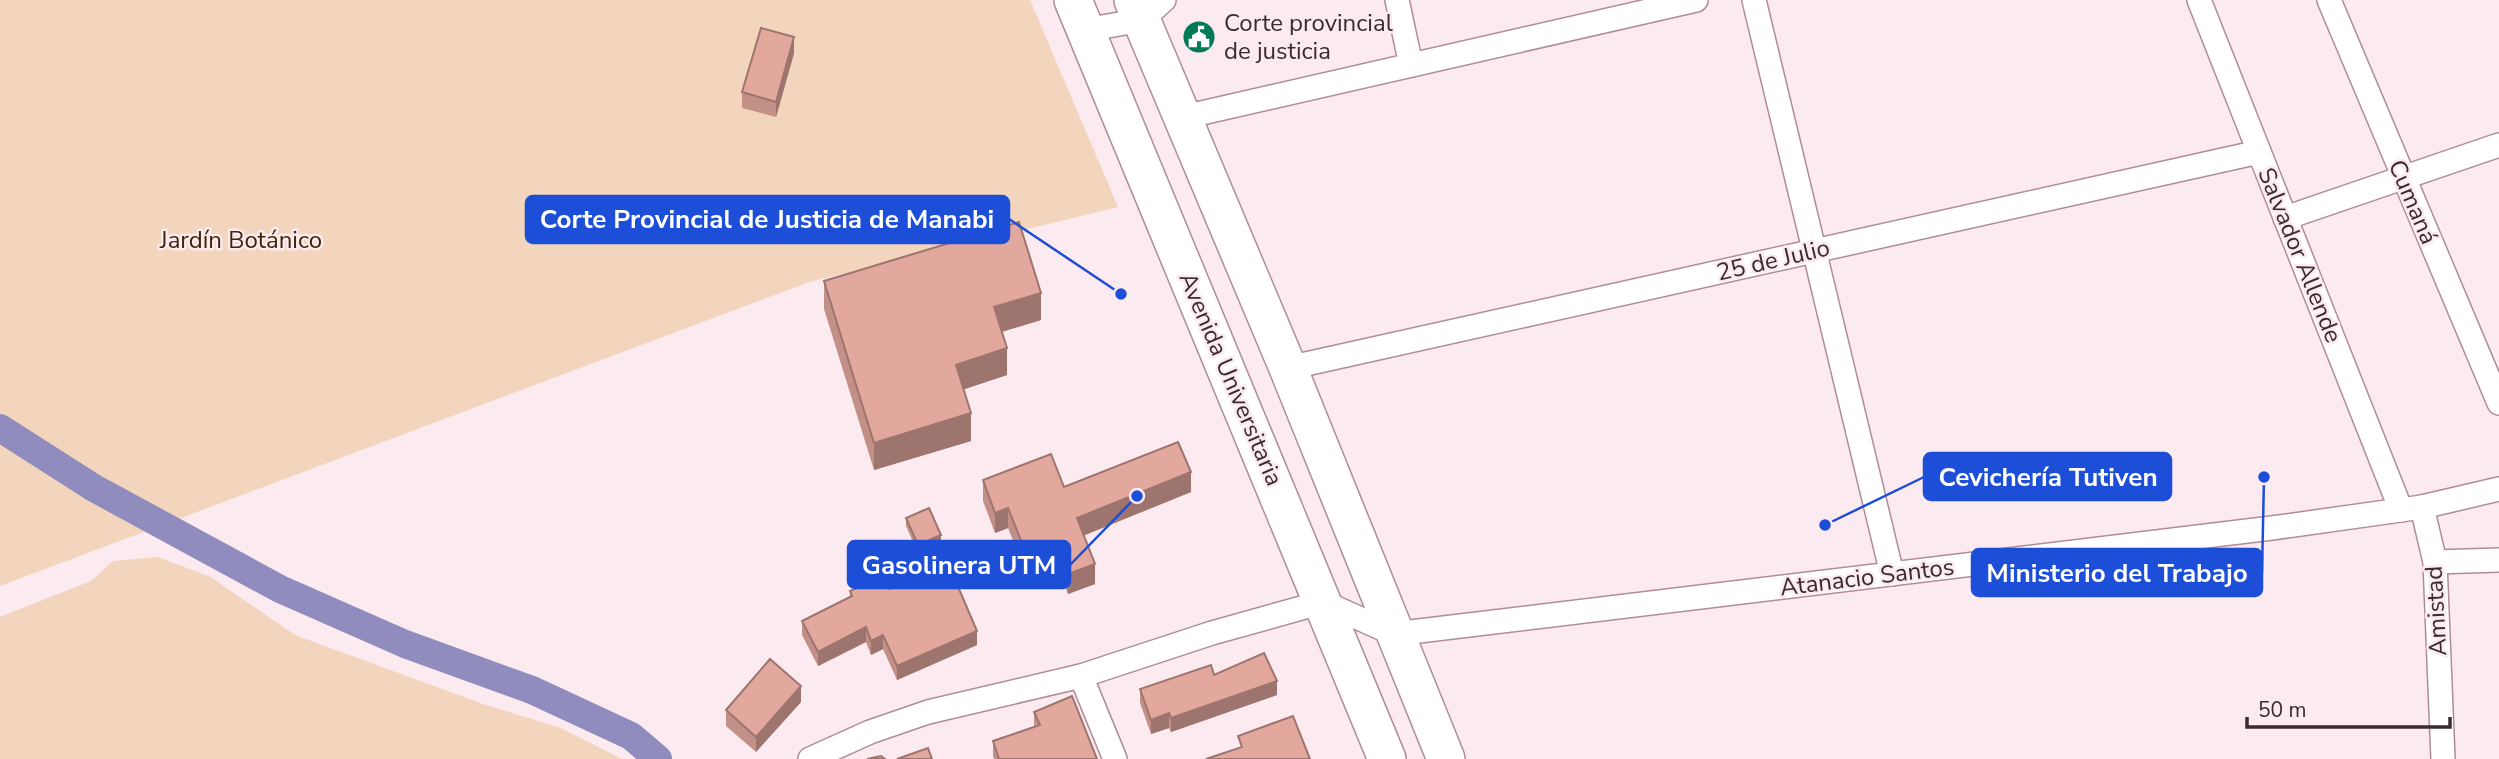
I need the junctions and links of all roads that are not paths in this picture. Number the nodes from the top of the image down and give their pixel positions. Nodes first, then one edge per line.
1 (1397, 0) edge
2 (1696, 0) edge
3 (1754, 0) edge
4 (2199, 0) edge
5 (2329, 0) edge
6 (1146, 7) edge
7 (1608, 10) edge
8 (1079, 15) edge
9 (1412, 65) junction
10 (1184, 117) junction
11 (2499, 145) edge
12 (2259, 152) junction
13 (2403, 178) junction
14 (2285, 218) junction
15 (1814, 251) junction
16 (1287, 368) junction
17 (2499, 402) edge
18 (2499, 489) edge
19 (2411, 508) junction
20 (2499, 560) edge
21 (2435, 562) junction
22 (1892, 574) junction
23 (1323, 601) junction
24 (1394, 634) junction
25 (1081, 676) junction
26 (810, 759) edge
27 (1115, 759) edge
28 (1387, 759) edge
29 (1446, 759) edge
30 (2443, 759) edge

1 - 9 street
2 - 7 street
3 - 15 street
4 - 12 street, Salvador Allende
5 - 13 street, Cumaná
6 - 8 street
6 - 10 main road
7 - 9 street
8 - 23 main road, Avenida Universitaria
9 - 10 street
10 - 16 main road
11 - 13 street
12 - 14 street, Salvador Allende
12 - 15 street, 25 de Julio
13 - 14 street
13 - 17 street, Cumaná
14 - 19 street, Salvador Allende
15 - 16 street, 25 de Julio
15 - 22 street
16 - 24 main road
18 - 19 street, Atanacio Santos
19 - 21 street, Amistad
19 - 22 street, Atanacio Santos
20 - 21 street
21 - 30 street, Amistad
22 - 24 street, Atanacio Santos
23 - 24 street
23 - 25 street
23 - 28 main road, Avenida Universitaria
24 - 29 main road
25 - 26 street
25 - 27 street

